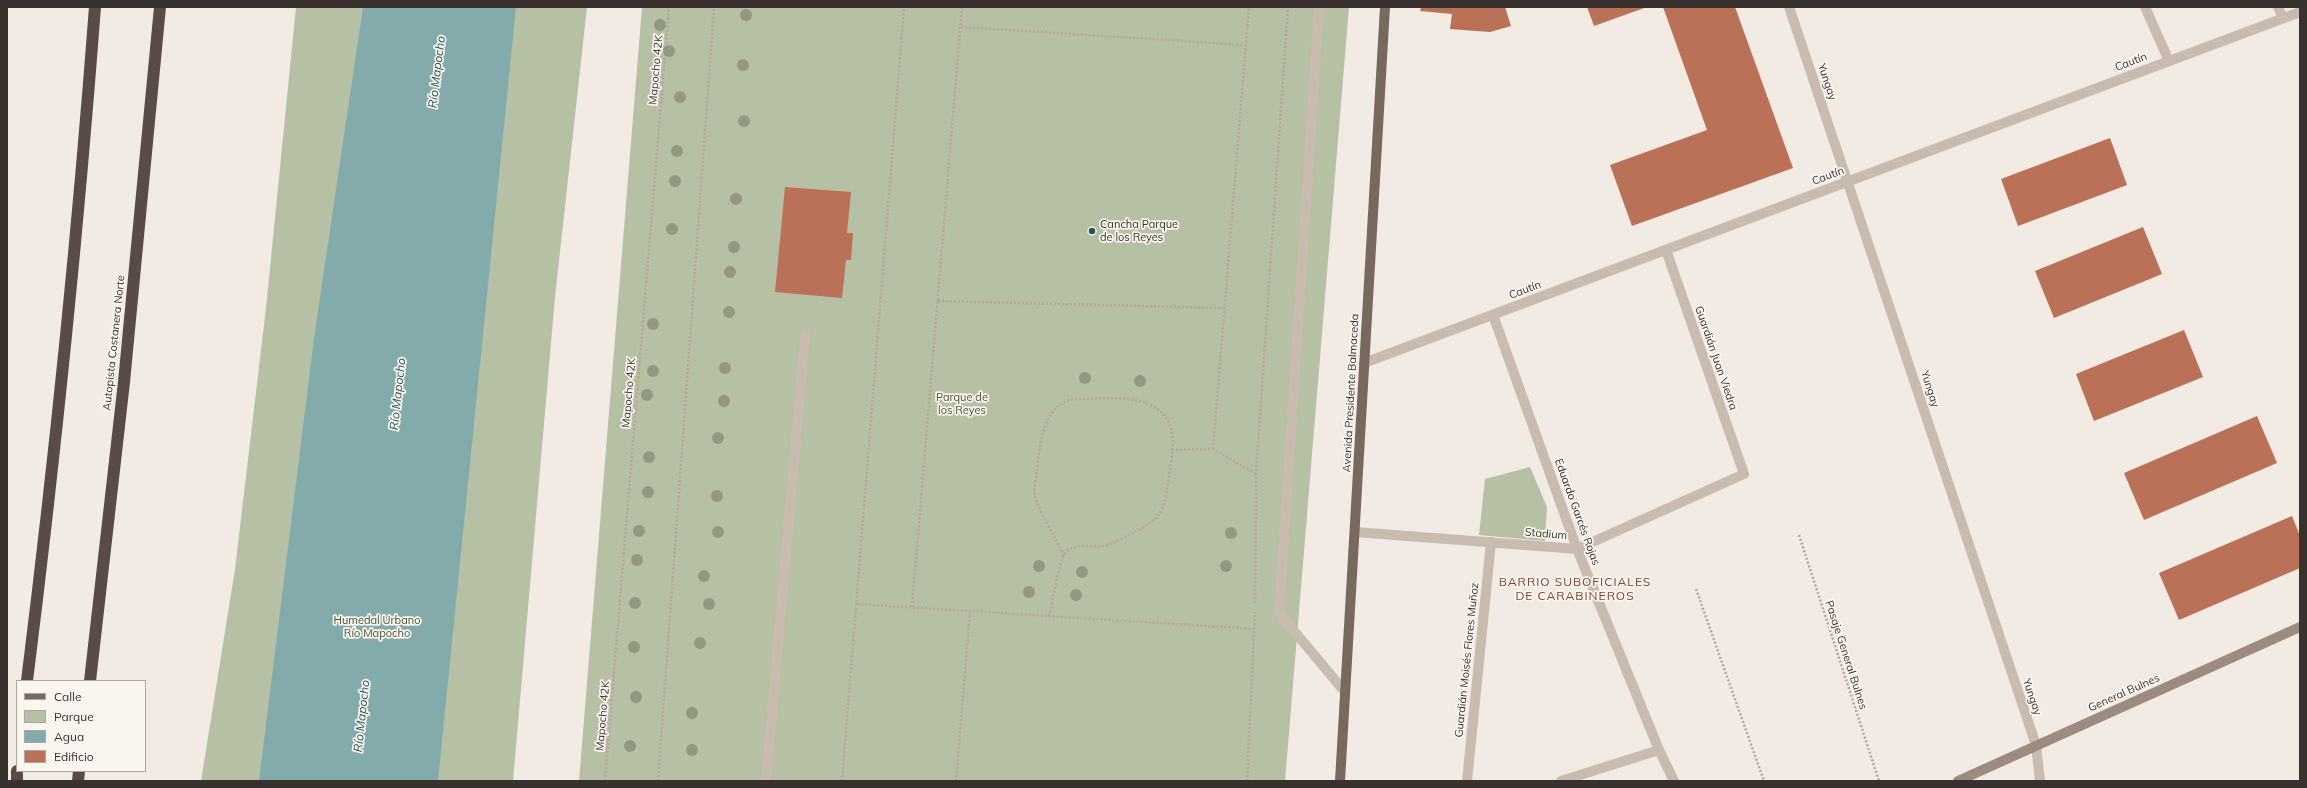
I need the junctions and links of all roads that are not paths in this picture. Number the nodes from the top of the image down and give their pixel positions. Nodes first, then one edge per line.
1 (95, 7) edge
2 (1319, 7) edge
3 (1384, 7) edge
4 (1789, 7) edge
5 (2145, 7) edge
6 (2278, 7) edge
7 (161, 8) edge
8 (2300, 12) edge
9 (2283, 18) junction
10 (2169, 61) junction
11 (1848, 181) junction
12 (1666, 250) junction
13 (1493, 315) junction
14 (805, 336) dead end
15 (1364, 363) junction
16 (1744, 474) joint
17 (1355, 532) junction
18 (1491, 542) junction
19 (1577, 549) junction
20 (2300, 627) edge
21 (27, 680) edge
22 (90, 680) edge
23 (1345, 692) junction
24 (2036, 745) junction
25 (1659, 750) junction
26 (766, 781) edge
27 (1340, 781) edge
28 (1467, 781) edge
29 (1561, 781) edge
30 (1674, 781) edge
31 (1958, 781) edge
32 (2040, 781) edge

1 - 21 highway
2 - 23 street
3 - 15 main road, Avenida Presidente Balmaceda
4 - 11 street, Yungay
5 - 10 street
6 - 9 street
7 - 22 highway, Autopista Costanera Norte
8 - 9 street, Cautín
9 - 10 street, Cautín
10 - 11 street, Cautín
11 - 12 street, Cautín
11 - 24 street, Yungay
12 - 13 street, Cautín
12 - 16 street, Guardián Juan Viedra
13 - 15 street, Cautín
13 - 19 street, Eduardo Garcés Rojas
14 - 26 street
15 - 17 main road, Avenida Presidente Balmaceda
16 - 19 street, Stadium
17 - 18 street, Stadium
17 - 23 main road, Avenida Presidente Balmaceda
18 - 19 street, Stadium
18 - 28 street, Guardián Moisés Flores Muñoz
19 - 25 street, Eduardo Garcés Rojas
20 - 24 street, General Bulnes
23 - 27 main road, Avenida Presidente Balmaceda
24 - 31 street, General Bulnes
24 - 32 street, Yungay
25 - 29 street
25 - 30 street, Eduardo Garcés Rojas

